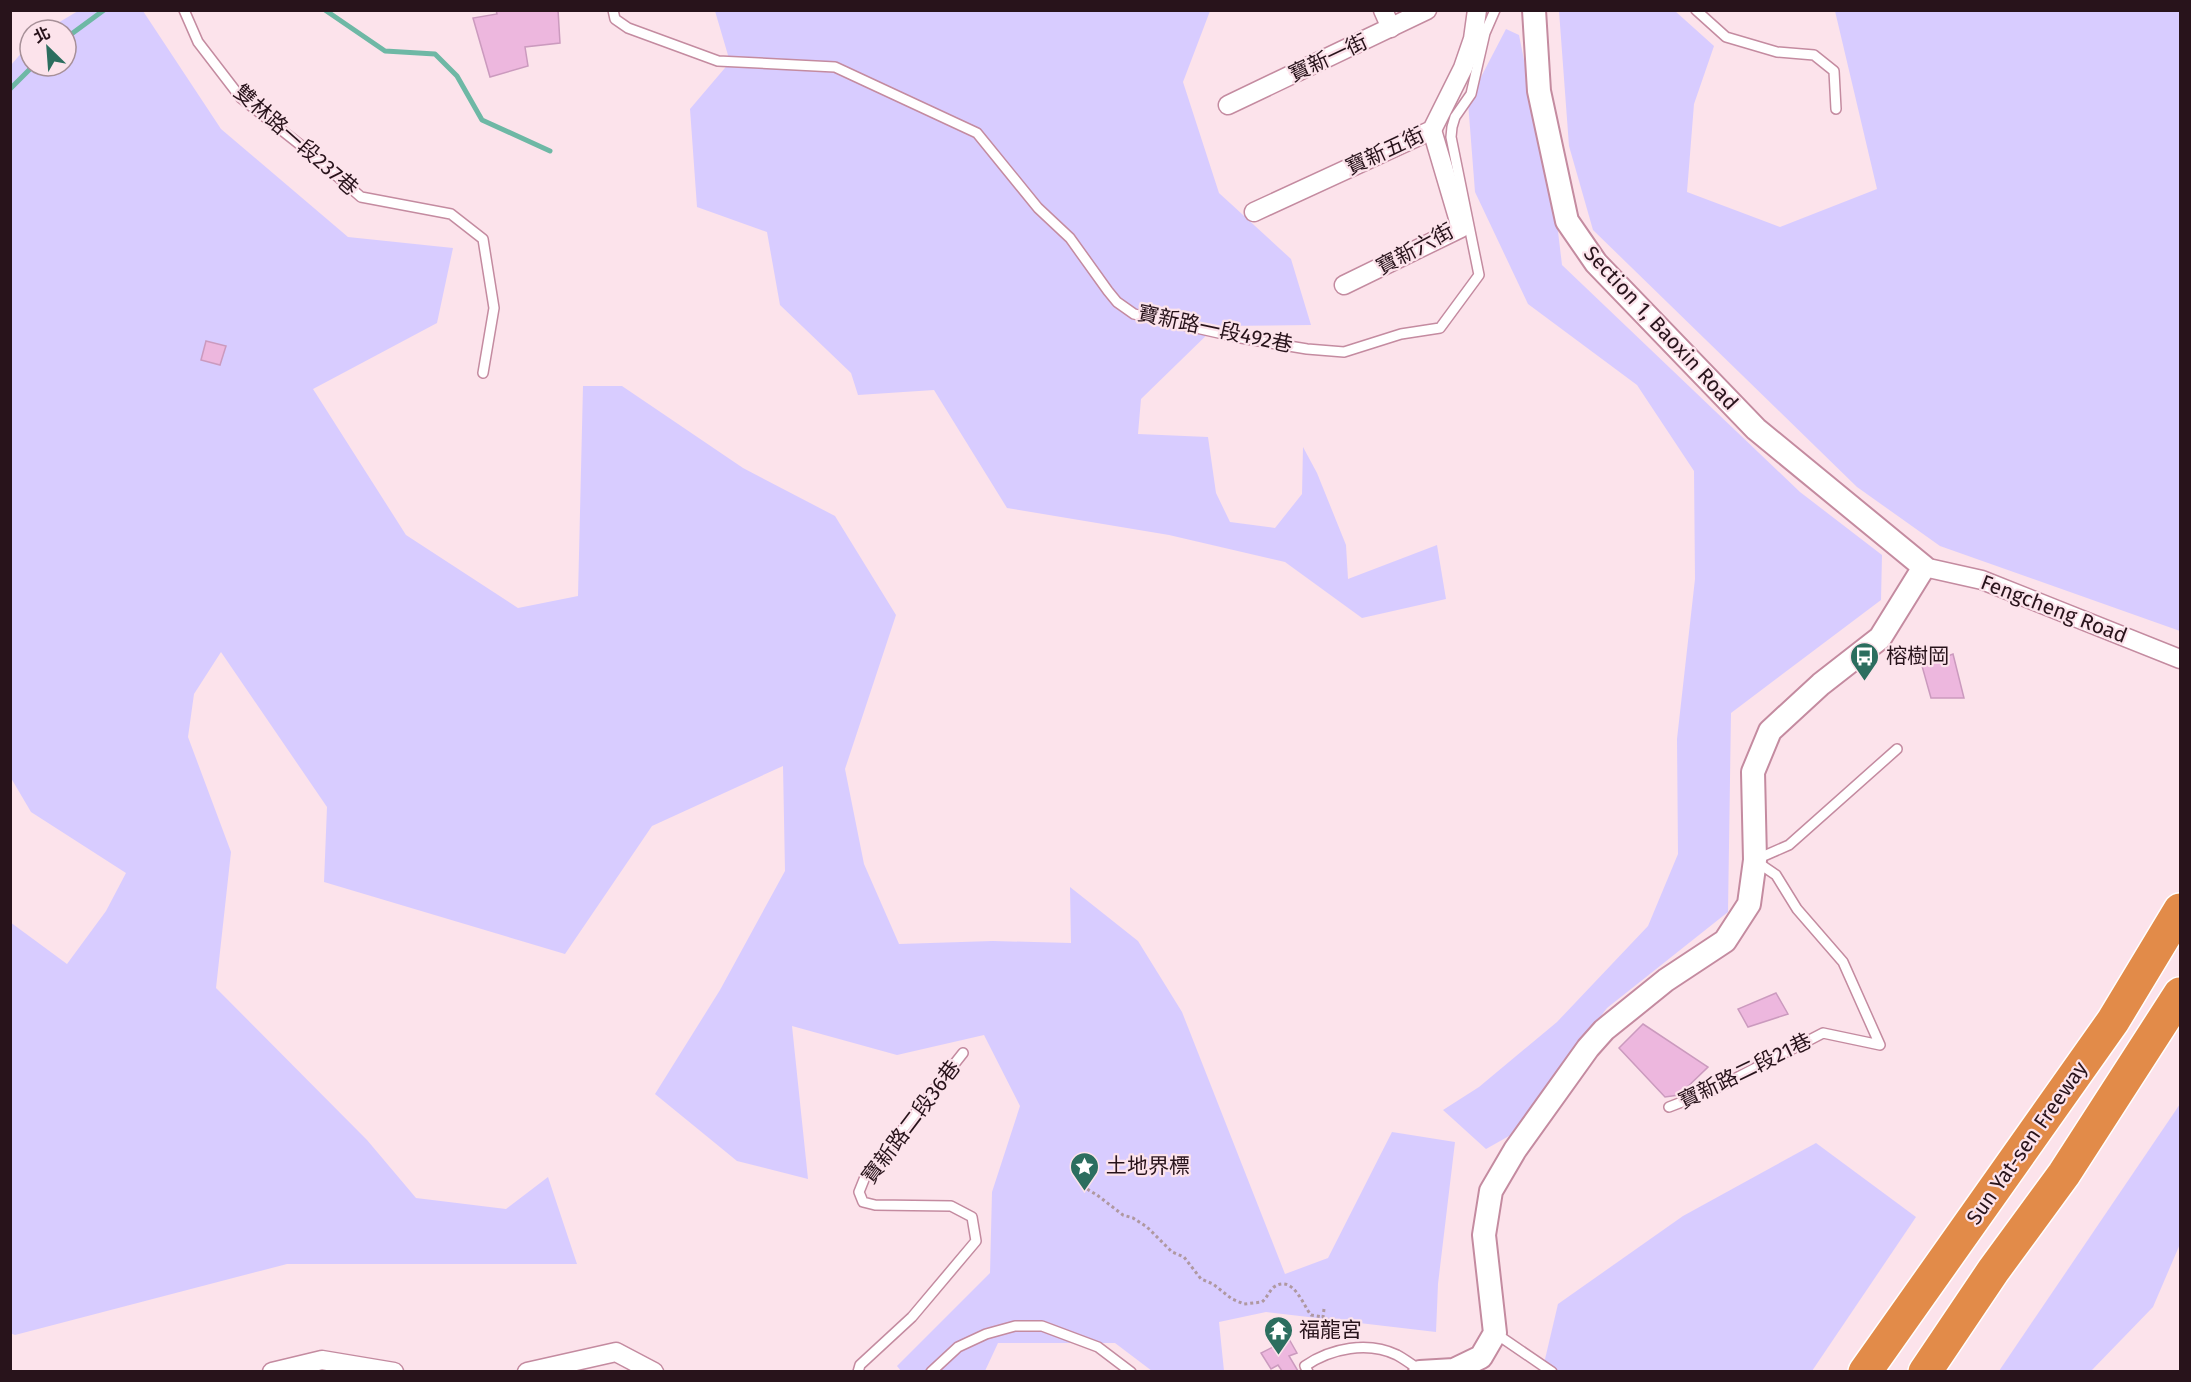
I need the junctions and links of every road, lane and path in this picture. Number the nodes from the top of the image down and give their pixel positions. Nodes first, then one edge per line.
1 (184, 10) edge
2 (613, 10) edge
3 (1383, 10) edge
4 (1427, 10) edge
5 (1477, 10) edge
6 (1495, 10) edge
7 (1534, 10) edge
8 (1696, 10) edge
9 (1391, 28) junction
10 (1228, 105) dead end
11 (1836, 109) dead end
12 (1432, 130) junction
13 (1254, 212) dead end
14 (1344, 285) dead end
15 (483, 373) dead end
16 (1924, 567) junction
17 (2181, 658) edge
18 (1897, 749) dead end
19 (1755, 860) junction
20 (2181, 910) edge
21 (2181, 994) edge
22 (963, 1053) dead end
23 (1669, 1107) dead end
24 (1082, 1186) dead end
25 (1324, 1309) dead end
26 (1323, 1317) junction
27 (1495, 1333) junction
28 (1330, 1353) junction
29 (272, 1371) edge
30 (394, 1371) edge
31 (527, 1371) edge
32 (654, 1371) edge
33 (858, 1371) edge
34 (931, 1371) edge
35 (1131, 1371) edge
36 (1308, 1371) edge
37 (1421, 1371) edge
38 (1552, 1371) edge
39 (1865, 1371) edge
40 (1925, 1371) edge

1 - 15 lane, 雙林路一段237巷
2 - 6 lane, 寶新路一段492巷
3 - 9 street
4 - 9 street, 寶新一街
5 - 12 street, 寶新五街
7 - 16 street, Section 1, Baoxin Road
8 - 11 lane
9 - 10 street, 寶新一街
12 - 13 street, 寶新五街
12 - 14 street, 寶新六街
16 - 17 street, Fengcheng Road
16 - 19 street
18 - 19 lane
19 - 23 lane, 寶新路二段21巷
19 - 27 street
20 - 39 highway, Sun Yat-sen Freeway
21 - 40 highway
22 - 33 lane, 寶新路二段36巷
24 - 26 path
25 - 26 path
26 - 28 path
27 - 37 street
27 - 38 lane
28 - 36 lane
28 - 37 lane
29 - 30 street
31 - 32 street
34 - 35 lane

